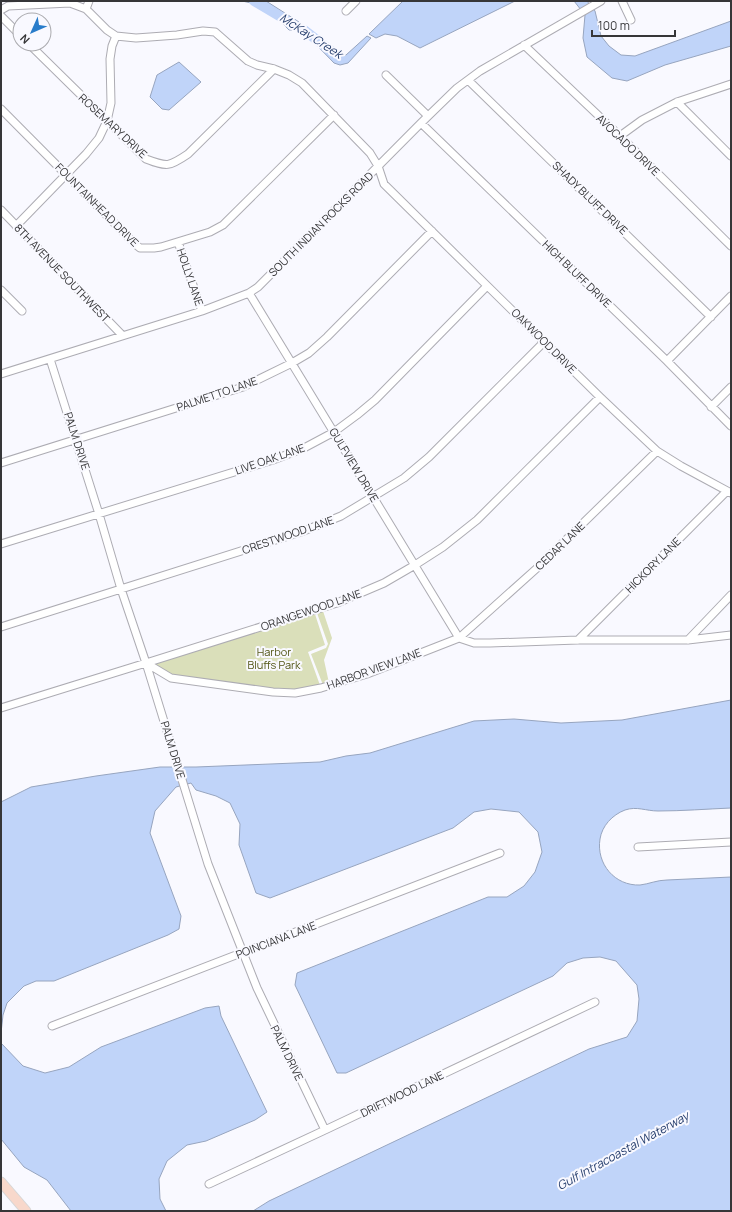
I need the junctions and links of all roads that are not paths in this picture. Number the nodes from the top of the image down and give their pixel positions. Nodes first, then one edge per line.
1 (89, 1) edge
2 (356, 1) edge
3 (601, 1) edge
4 (622, 1) edge
5 (86, 9) junction
6 (1, 10) edge
7 (346, 11) dead end
8 (1, 16) edge
9 (631, 20) dead end
10 (12, 27) edge
11 (116, 36) junction
12 (524, 45) junction
13 (37, 52) edge
14 (274, 69) junction
15 (386, 75) dead end
16 (468, 80) junction
17 (731, 84) edge
18 (678, 102) junction
19 (1, 109) edge
20 (334, 115) junction
21 (428, 116) junction
22 (107, 121) junction
23 (421, 123) junction
24 (620, 136) junction
25 (731, 156) edge
26 (378, 166) junction
27 (66, 174) junction
28 (1, 210) edge
29 (16, 226) junction
30 (432, 231) junction
31 (178, 242) junction
32 (731, 246) edge
33 (487, 286) junction
34 (1, 290) edge
35 (249, 293) junction
36 (731, 296) edge
37 (22, 311) dead end
38 (202, 311) junction
39 (711, 316) junction
40 (122, 335) junction
41 (544, 342) junction
42 (50, 359) junction
43 (667, 361) junction
44 (292, 363) junction
45 (1, 374) edge
46 (731, 387) edge
47 (600, 397) junction
48 (712, 407) junction
49 (731, 426) edge
50 (334, 432) junction
51 (76, 439) junction
52 (657, 451) junction
53 (1, 462) edge
54 (729, 492) edge
55 (374, 497) junction
56 (99, 514) junction
57 (1, 544) edge
58 (415, 565) junction
59 (121, 590) junction
60 (731, 595) edge
61 (1, 627) edge
62 (731, 636) edge
63 (459, 638) junction
64 (578, 640) junction
65 (688, 640) junction
66 (146, 663) junction
67 (1, 708) edge
68 (731, 842) edge
69 (638, 847) dead end
70 (500, 853) dead end
71 (243, 953) junction
72 (595, 1002) dead end
73 (52, 1026) dead end
74 (325, 1130) junction
75 (1, 1182) edge
76 (209, 1184) dead end
77 (26, 1211) edge

1 - 5 street
2 - 7 street
3 - 12 street, SOUTH INDIAN ROCKS ROAD
4 - 9 street
5 - 6 street
5 - 11 street
8 - 10 street
11 - 14 street, OAKWOOD DRIVE
11 - 22 street
12 - 16 street, SOUTH INDIAN ROCKS ROAD
12 - 24 street, AVOCADO DRIVE
13 - 22 street, ROSEMARY DRIVE
14 - 20 street, OAKWOOD DRIVE
14 - 22 street, ROSEMARY DRIVE
15 - 21 street
16 - 21 street, SOUTH INDIAN ROCKS ROAD
16 - 39 street, SHADY BLUFF DRIVE
17 - 18 street
18 - 24 street
18 - 25 street
19 - 27 street, FOUNTAINHEAD DRIVE
20 - 26 street, OAKWOOD DRIVE
20 - 31 street, FOUNTAINHEAD DRIVE
21 - 23 street, SOUTH INDIAN ROCKS ROAD
22 - 27 street
23 - 26 street, SOUTH INDIAN ROCKS ROAD
23 - 43 street, HIGH BLUFF DRIVE
24 - 32 street, AVOCADO DRIVE
26 - 30 street, OAKWOOD DRIVE
26 - 35 street, SOUTH INDIAN ROCKS ROAD
27 - 29 street
27 - 31 street, FOUNTAINHEAD DRIVE
28 - 29 street, 8TH AVENUE SOUTHWEST
29 - 40 street, 8TH AVENUE SOUTHWEST
30 - 33 street, OAKWOOD DRIVE
30 - 44 street, PALMETTO LANE
31 - 38 street, HOLLY LANE
33 - 41 street, OAKWOOD DRIVE
33 - 50 street, LIVE OAK LANE
34 - 37 street
35 - 38 street, SOUTH INDIAN ROCKS ROAD
35 - 44 street, GULFVIEW DRIVE
36 - 39 street
38 - 40 street, SOUTH INDIAN ROCKS ROAD
39 - 43 street
40 - 42 street, SOUTH INDIAN ROCKS ROAD
41 - 47 street, OAKWOOD DRIVE
41 - 55 street, CRESTWOOD LANE
42 - 45 street, SOUTH INDIAN ROCKS ROAD
42 - 51 street, PALM DRIVE
43 - 48 street, HIGH BLUFF DRIVE
44 - 50 street, GULFVIEW DRIVE
44 - 51 street, PALMETTO LANE
46 - 48 street
47 - 52 street, OAKWOOD DRIVE
47 - 58 street, ORANGEWOOD LANE
48 - 49 street, HIGH BLUFF DRIVE
50 - 55 street, GULFVIEW DRIVE
50 - 56 street, LIVE OAK LANE
51 - 53 street, PALMETTO LANE
51 - 56 street, PALM DRIVE
52 - 54 street, OAKWOOD DRIVE
52 - 63 street, CEDAR LANE
54 - 64 street, HICKORY LANE
55 - 58 street, GULFVIEW DRIVE
55 - 59 street, CRESTWOOD LANE
56 - 57 street, LIVE OAK LANE
56 - 59 street, PALM DRIVE
58 - 63 street, GULFVIEW DRIVE
58 - 66 street, ORANGEWOOD LANE
59 - 61 street, CRESTWOOD LANE
59 - 66 street, PALM DRIVE
60 - 65 street
62 - 65 street
63 - 64 street
63 - 66 street, HARBOR VIEW LANE
64 - 65 street
66 - 67 street
66 - 71 street, PALM DRIVE
68 - 69 street
70 - 71 street, POINCIANA LANE
71 - 73 street, POINCIANA LANE
71 - 74 street, PALM DRIVE
72 - 74 street, DRIFTWOOD LANE
74 - 76 street, DRIFTWOOD LANE
75 - 77 main road

